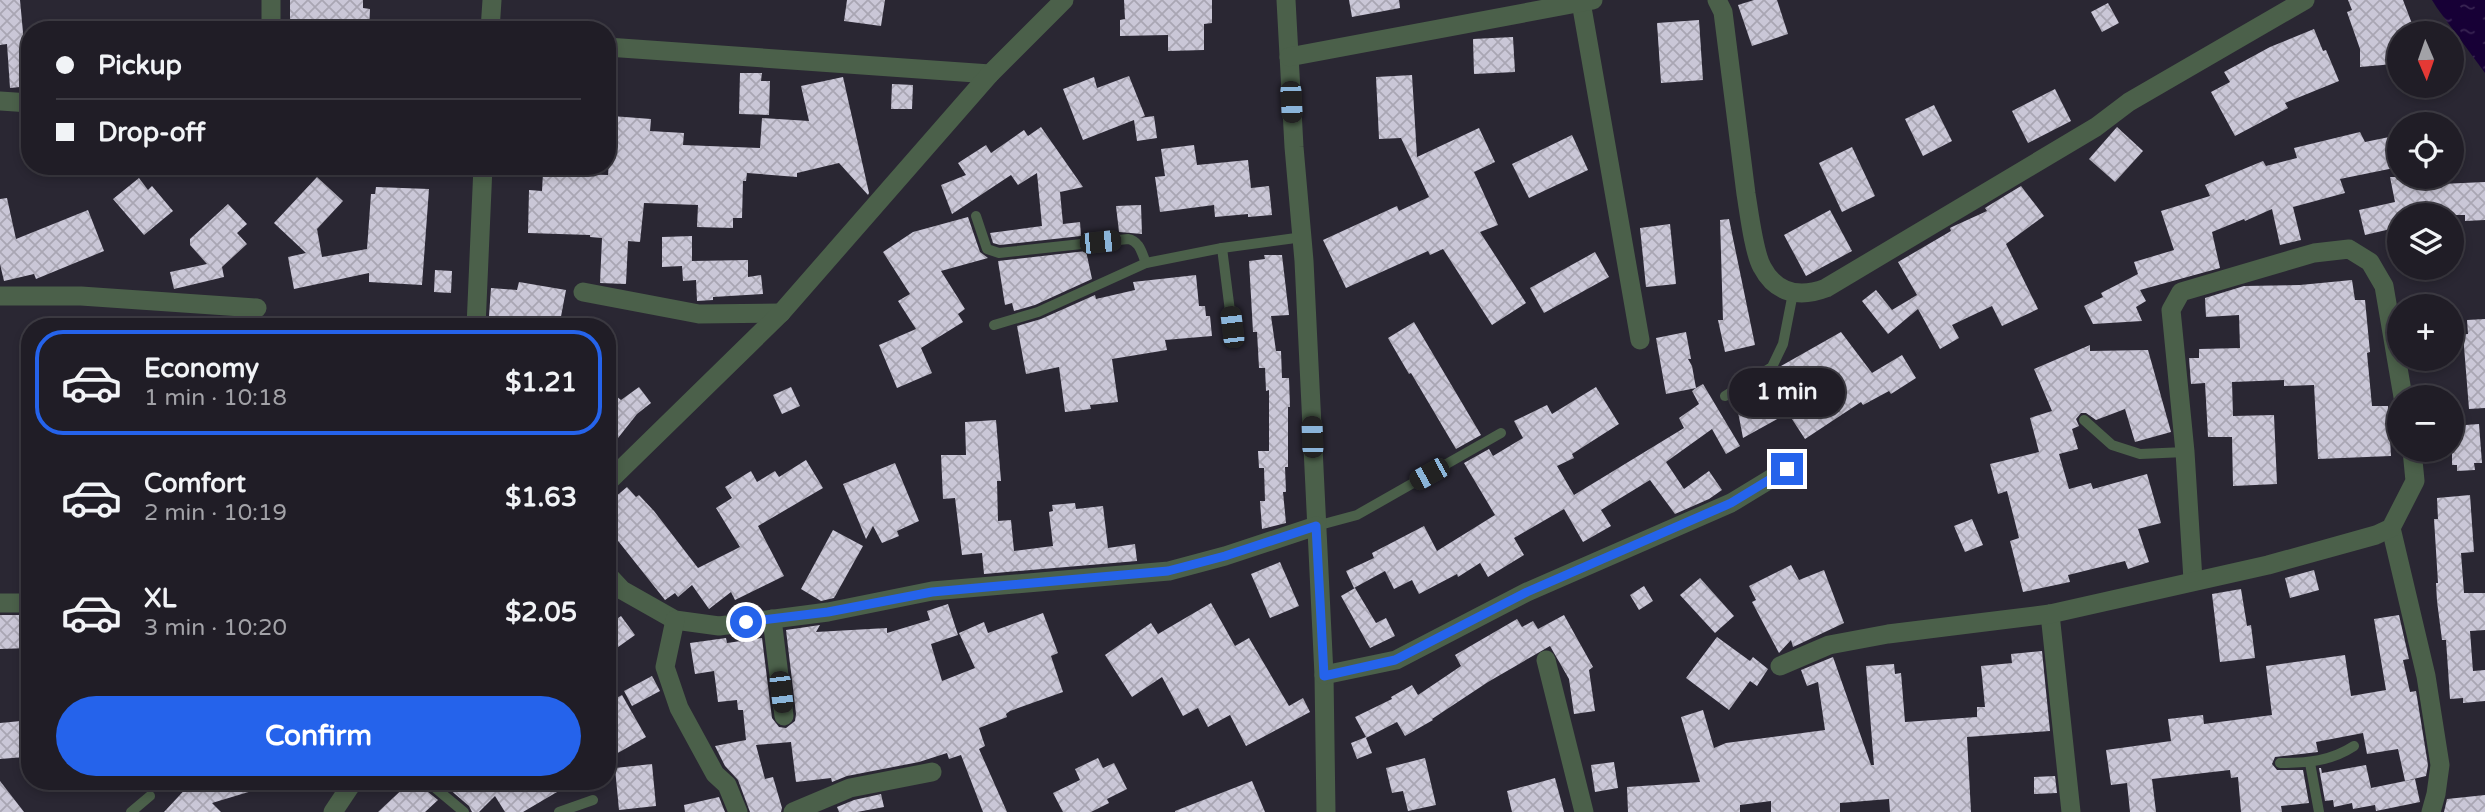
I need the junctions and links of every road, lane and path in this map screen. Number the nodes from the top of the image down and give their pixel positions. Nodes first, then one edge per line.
1 (271, 0) edge
2 (492, 0) edge
3 (1064, 0) edge
4 (1286, 0) edge
5 (1717, 0) edge
6 (2305, 0) edge
7 (1587, 1) edge
8 (271, 21) edge
9 (491, 21) edge
10 (616, 48) edge
11 (1289, 57) junction
12 (990, 74) junction
13 (0, 101) edge
14 (21, 102) edge
15 (483, 175) edge
16 (976, 216) dead end
17 (1303, 237) junction
18 (1222, 248) junction
19 (1146, 264) junction
20 (583, 292) dead end
21 (1793, 293) junction
22 (0, 296) edge
23 (257, 308) dead end
24 (781, 313) junction
25 (476, 318) edge
26 (994, 325) dead end
27 (1232, 327) dead end
28 (1640, 340) dead end
29 (2401, 385) edge
30 (1725, 396) dead end
31 (2084, 420) dead end
32 (1502, 433) dead end
33 (2185, 452) junction
34 (2414, 462) edge
35 (1787, 469) dead end
36 (616, 474) edge
37 (1316, 526) junction
38 (2391, 528) junction
39 (2193, 580) junction
40 (616, 584) edge
41 (0, 603) edge
42 (21, 603) edge
43 (2050, 614) junction
44 (772, 619) junction
45 (675, 620) junction
46 (1546, 660) dead end
47 (1780, 666) dead end
48 (1324, 676) junction
49 (784, 716) dead end
50 (2354, 746) dead end
51 (2280, 763) dead end
52 (2311, 763) junction
53 (932, 772) dead end
54 (348, 790) edge
55 (438, 790) edge
56 (150, 796) dead end
57 (593, 800) dead end
58 (131, 812) edge
59 (333, 812) edge
60 (464, 812) edge
61 (559, 812) edge
62 (738, 812) edge
63 (793, 812) edge
64 (1326, 812) edge
65 (1584, 812) edge
66 (2071, 812) edge
67 (2319, 812) edge
68 (2431, 812) edge

1 - 8 street
2 - 9 street
3 - 12 street
4 - 11 street
5 - 21 street
6 - 21 street
7 - 11 street
7 - 28 street
10 - 12 street
11 - 17 street
12 - 24 street
13 - 14 street
15 - 25 street
16 - 19 lane
17 - 18 lane
17 - 37 street
18 - 19 lane
18 - 27 lane
19 - 26 lane
20 - 24 street
21 - 30 lane
22 - 23 street
24 - 36 street
29 - 33 street
31 - 33 lane
32 - 37 lane
33 - 39 street
34 - 38 street
35 - 48 street
37 - 44 street
37 - 48 street
38 - 39 street
38 - 68 street
39 - 43 street
40 - 45 street
41 - 42 street
43 - 47 street
43 - 66 street
44 - 45 street
44 - 49 street
45 - 62 street
46 - 65 street
48 - 64 street
50 - 52 lane
51 - 52 lane
52 - 67 lane
53 - 63 street
54 - 59 street
55 - 60 lane
56 - 58 lane
57 - 61 lane

